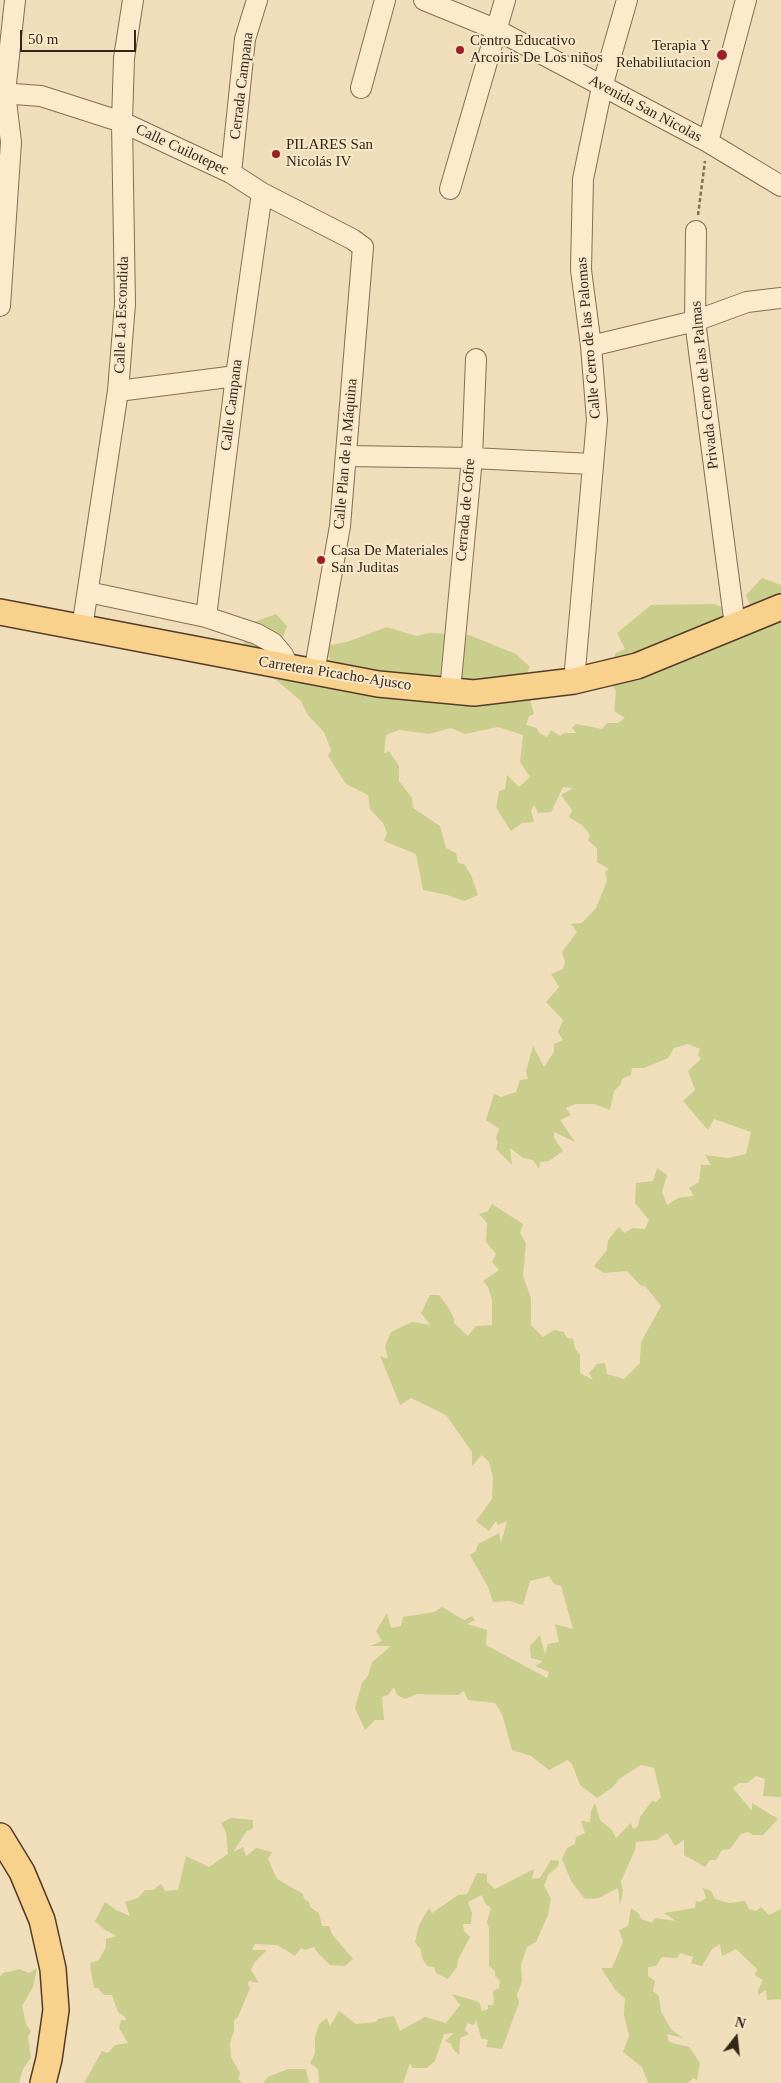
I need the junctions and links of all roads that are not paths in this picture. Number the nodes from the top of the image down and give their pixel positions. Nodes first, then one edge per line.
1 (15, 0) edge
2 (133, 0) edge
3 (257, 0) edge
4 (385, 0) edge
5 (424, 0) edge
6 (505, 0) edge
7 (627, 0) edge
8 (746, 0) edge
9 (495, 30) junction
10 (602, 87) junction
11 (360, 88) dead end
12 (2, 93) edge
13 (122, 122) junction
14 (708, 142) junction
15 (231, 173) junction
16 (781, 186) edge
17 (450, 189) dead end
18 (262, 193) junction
19 (696, 231) road end
20 (352, 239) joint
21 (781, 298) edge
22 (0, 306) edge
23 (695, 321) junction
24 (592, 346) junction
25 (476, 359) dead end
26 (236, 376) junction
27 (118, 392) junction
28 (347, 456) junction
29 (472, 458) junction
30 (592, 464) junction
31 (88, 592) junction
32 (781, 607) edge
33 (0, 612) edge
34 (206, 617) junction
35 (735, 626) junction
36 (82, 628) junction
37 (289, 668) junction
38 (314, 673) junction
39 (574, 681) junction
40 (450, 691) junction
41 (0, 1836) edge
42 (43, 2083) edge

1 - 12 street
2 - 13 street, Calle La Escondida
3 - 15 street, Cerrada Campana
4 - 11 street
5 - 9 street, Avenida San Nicolas
6 - 9 street
7 - 10 street, Calle Cerro de las Palomas
8 - 14 street
9 - 10 street, Avenida San Nicolas
9 - 17 street
10 - 14 street, Avenida San Nicolas
10 - 24 street, Calle Cerro de las Palomas
12 - 13 street, Calle Cuilotepec
12 - 22 street
13 - 15 street, Calle Cuilotepec
13 - 27 street, Calle La Escondida
14 - 16 street, Avenida San Nicolas
15 - 18 street, Calle Cuilotepec
18 - 20 street, Calle Cuilotepec
18 - 26 street, Calle Campana
19 - 23 street, Privada Cerro de las Palmas
20 - 28 street, Calle Plan de la Máquina
21 - 23 street
23 - 24 street
23 - 35 street, Privada Cerro de las Palmas
24 - 30 street, Calle Cerro de las Palomas
25 - 29 street, Cerrada de Cofre
26 - 27 street
26 - 34 street, Calle Campana
27 - 31 street, Calle La Escondida
28 - 29 street
28 - 38 street, Calle Plan de la Máquina
29 - 30 street
29 - 40 street, Cerrada de Cofre
30 - 39 street, Calle Cerro de las Palomas
31 - 34 street
31 - 36 street, Calle La Escondida
32 - 35 main road, Carretera Picacho-Ajusco
33 - 36 main road, Carretera Picacho-Ajusco
34 - 37 street
35 - 39 main road, Carretera Picacho-Ajusco
36 - 37 main road, Carretera Picacho-Ajusco
37 - 38 main road, Carretera Picacho-Ajusco
38 - 40 main road, Carretera Picacho-Ajusco
39 - 40 main road, Carretera Picacho-Ajusco
41 - 42 main road

